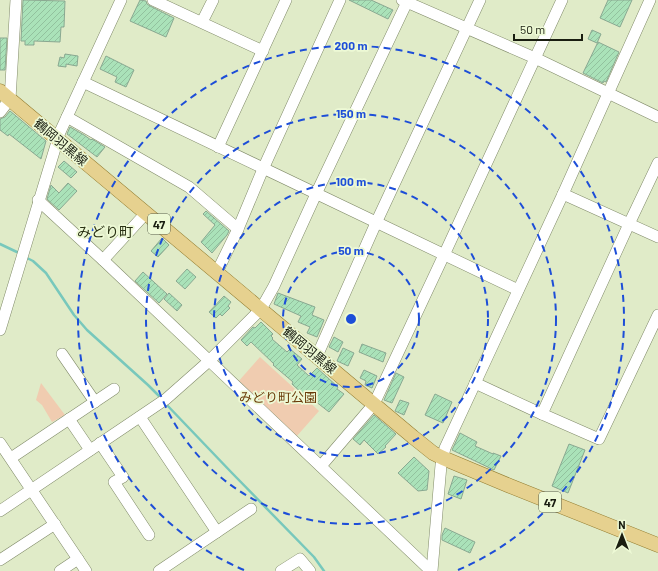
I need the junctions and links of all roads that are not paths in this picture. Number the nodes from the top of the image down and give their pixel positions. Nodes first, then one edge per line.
1 (16, 0) edge
2 (121, 0) edge
3 (153, 0) edge
4 (213, 0) edge
5 (286, 0) edge
6 (340, 0) edge
7 (480, 0) edge
8 (562, 0) edge
9 (650, 0) edge
10 (405, 1) edge
11 (202, 22) junction
12 (467, 28) junction
13 (263, 51) junction
14 (535, 58) junction
15 (83, 82) junction
16 (608, 94) junction
17 (5, 95) edge
18 (0, 112) edge
19 (658, 116) edge
20 (67, 117) junction
21 (58, 139) junction
22 (218, 147) junction
23 (658, 164) edge
24 (263, 169) junction
25 (316, 194) junction
26 (563, 194) junction
27 (38, 200) junction
28 (146, 213) junction
29 (376, 223) junction
30 (629, 224) junction
31 (238, 229) junction
32 (658, 237) edge
33 (444, 255) junction
34 (103, 260) junction
35 (217, 272) junction
36 (518, 290) junction
37 (261, 309) junction
38 (658, 315) edge
39 (0, 330) edge
40 (62, 354) dead end
41 (317, 356) junction
42 (209, 362) junction
43 (475, 383) junction
44 (114, 389) dead end
45 (95, 402) junction
46 (374, 404) junction
47 (542, 414) junction
48 (140, 417) junction
49 (69, 419) junction
50 (0, 443) edge
51 (100, 443) junction
52 (90, 450) junction
53 (10, 458) junction
54 (443, 458) junction
55 (321, 466) junction
56 (32, 489) junction
57 (251, 509) dead end
58 (0, 511) edge
59 (55, 524) junction
60 (217, 532) junction
61 (150, 535) dead end
62 (658, 545) edge
63 (78, 559) junction
64 (0, 560) edge
65 (434, 570) edge
66 (60, 571) edge
67 (86, 571) edge
68 (159, 571) edge
69 (282, 571) edge
70 (310, 571) edge

1 - 17 street
2 - 15 street
3 - 11 street
4 - 11 street
5 - 13 street
6 - 24 street
7 - 12 street
8 - 14 street
9 - 16 street
10 - 12 street
10 - 25 street
11 - 13 street
12 - 14 street
12 - 29 street
13 - 22 street
14 - 16 street
14 - 33 street
15 - 20 street
15 - 22 street
16 - 19 street
16 - 26 street
17 - 18 street
17 - 21 main road, 鶴岡羽黒線 / 47
20 - 21 street
20 - 31 street
21 - 27 street
21 - 28 main road, 鶴岡羽黒線 / 47
22 - 24 street
23 - 30 street
24 - 25 street
24 - 31 street
25 - 29 street
25 - 37 street
26 - 30 street
26 - 36 street
27 - 34 street
27 - 39 street
28 - 34 street
28 - 35 main road, 鶴岡羽黒線 / 47
29 - 33 street
29 - 41 street
30 - 32 street
30 - 47 street
31 - 35 street
33 - 36 street
33 - 46 street
34 - 42 street
35 - 37 main road, 鶴岡羽黒線 / 47
36 - 43 street
37 - 41 main road, 鶴岡羽黒線 / 47
37 - 42 street
38 - 47 street
40 - 45 street
41 - 46 main road, 鶴岡羽黒線 / 47
42 - 48 street
42 - 55 street
43 - 47 street
43 - 54 street
44 - 45 street
45 - 49 street
46 - 54 main road, 鶴岡羽黒線 / 47
46 - 55 street
48 - 51 street
48 - 60 street
49 - 52 street
49 - 53 street
50 - 53 street
51 - 52 street
51 - 61 street
52 - 56 street
53 - 56 street
54 - 62 main road, 鶴岡羽黒線 / 47
54 - 65 street
55 - 65 street
56 - 58 street
56 - 59 street
57 - 60 street
59 - 63 street
59 - 64 street
60 - 68 street
63 - 66 street
63 - 67 street
69 - 70 street

